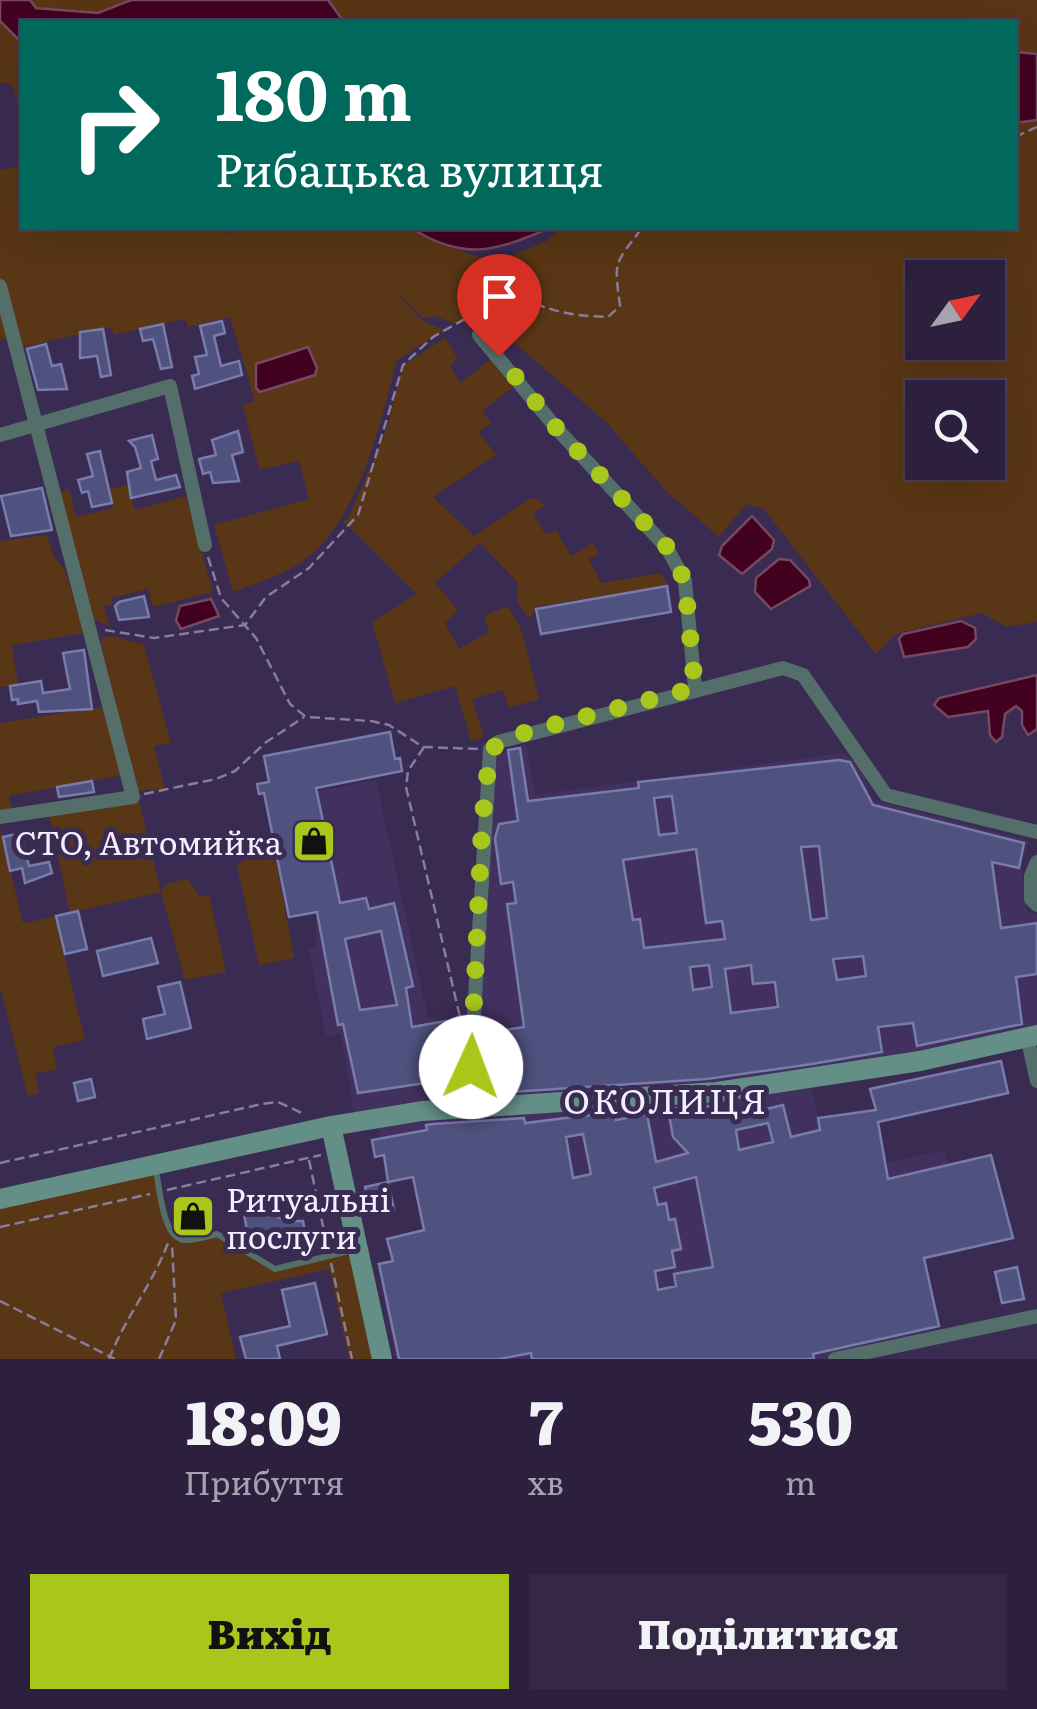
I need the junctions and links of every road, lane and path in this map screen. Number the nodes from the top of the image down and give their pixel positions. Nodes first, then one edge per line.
1 (640, 230) edge
2 (0, 286) edge
3 (470, 316) junction
4 (479, 335) joint
5 (35, 422) junction
6 (0, 434) edge
7 (205, 546) joint
8 (244, 625) junction
9 (88, 630) junction
10 (695, 688) junction
11 (306, 716) junction
12 (424, 748) junction
13 (490, 749) junction
14 (133, 797) junction
15 (0, 817) edge
16 (1037, 832) edge
17 (1037, 862) edge
18 (1037, 904) edge
19 (462, 1028) dead end
20 (1032, 1038) edge
21 (1037, 1081) edge
22 (478, 1108) junction
23 (325, 1128) junction
24 (0, 1163) edge
25 (155, 1166) junction
26 (0, 1199) edge
27 (172, 1233) junction
28 (358, 1249) junction
29 (0, 1301) edge
30 (1037, 1316) edge
31 (112, 1358) edge
32 (159, 1359) edge
33 (382, 1359) edge
34 (835, 1359) edge

1 - 3 path
2 - 5 street
3 - 4 path
3 - 8 path
4 - 10 street
5 - 6 street
5 - 7 street
5 - 9 street
7 - 8 path
8 - 9 path
8 - 11 path
9 - 14 street
10 - 13 street
10 - 16 street
11 - 12 path
11 - 14 path
12 - 13 path
12 - 19 path
13 - 22 street
14 - 15 street
17 - 18 street
20 - 21 street
20 - 22 street
22 - 23 street
23 - 24 path
23 - 25 street
23 - 28 street
25 - 26 street
25 - 27 lane
27 - 28 lane
27 - 31 path
27 - 32 path
28 - 33 street
29 - 31 path
30 - 34 street

